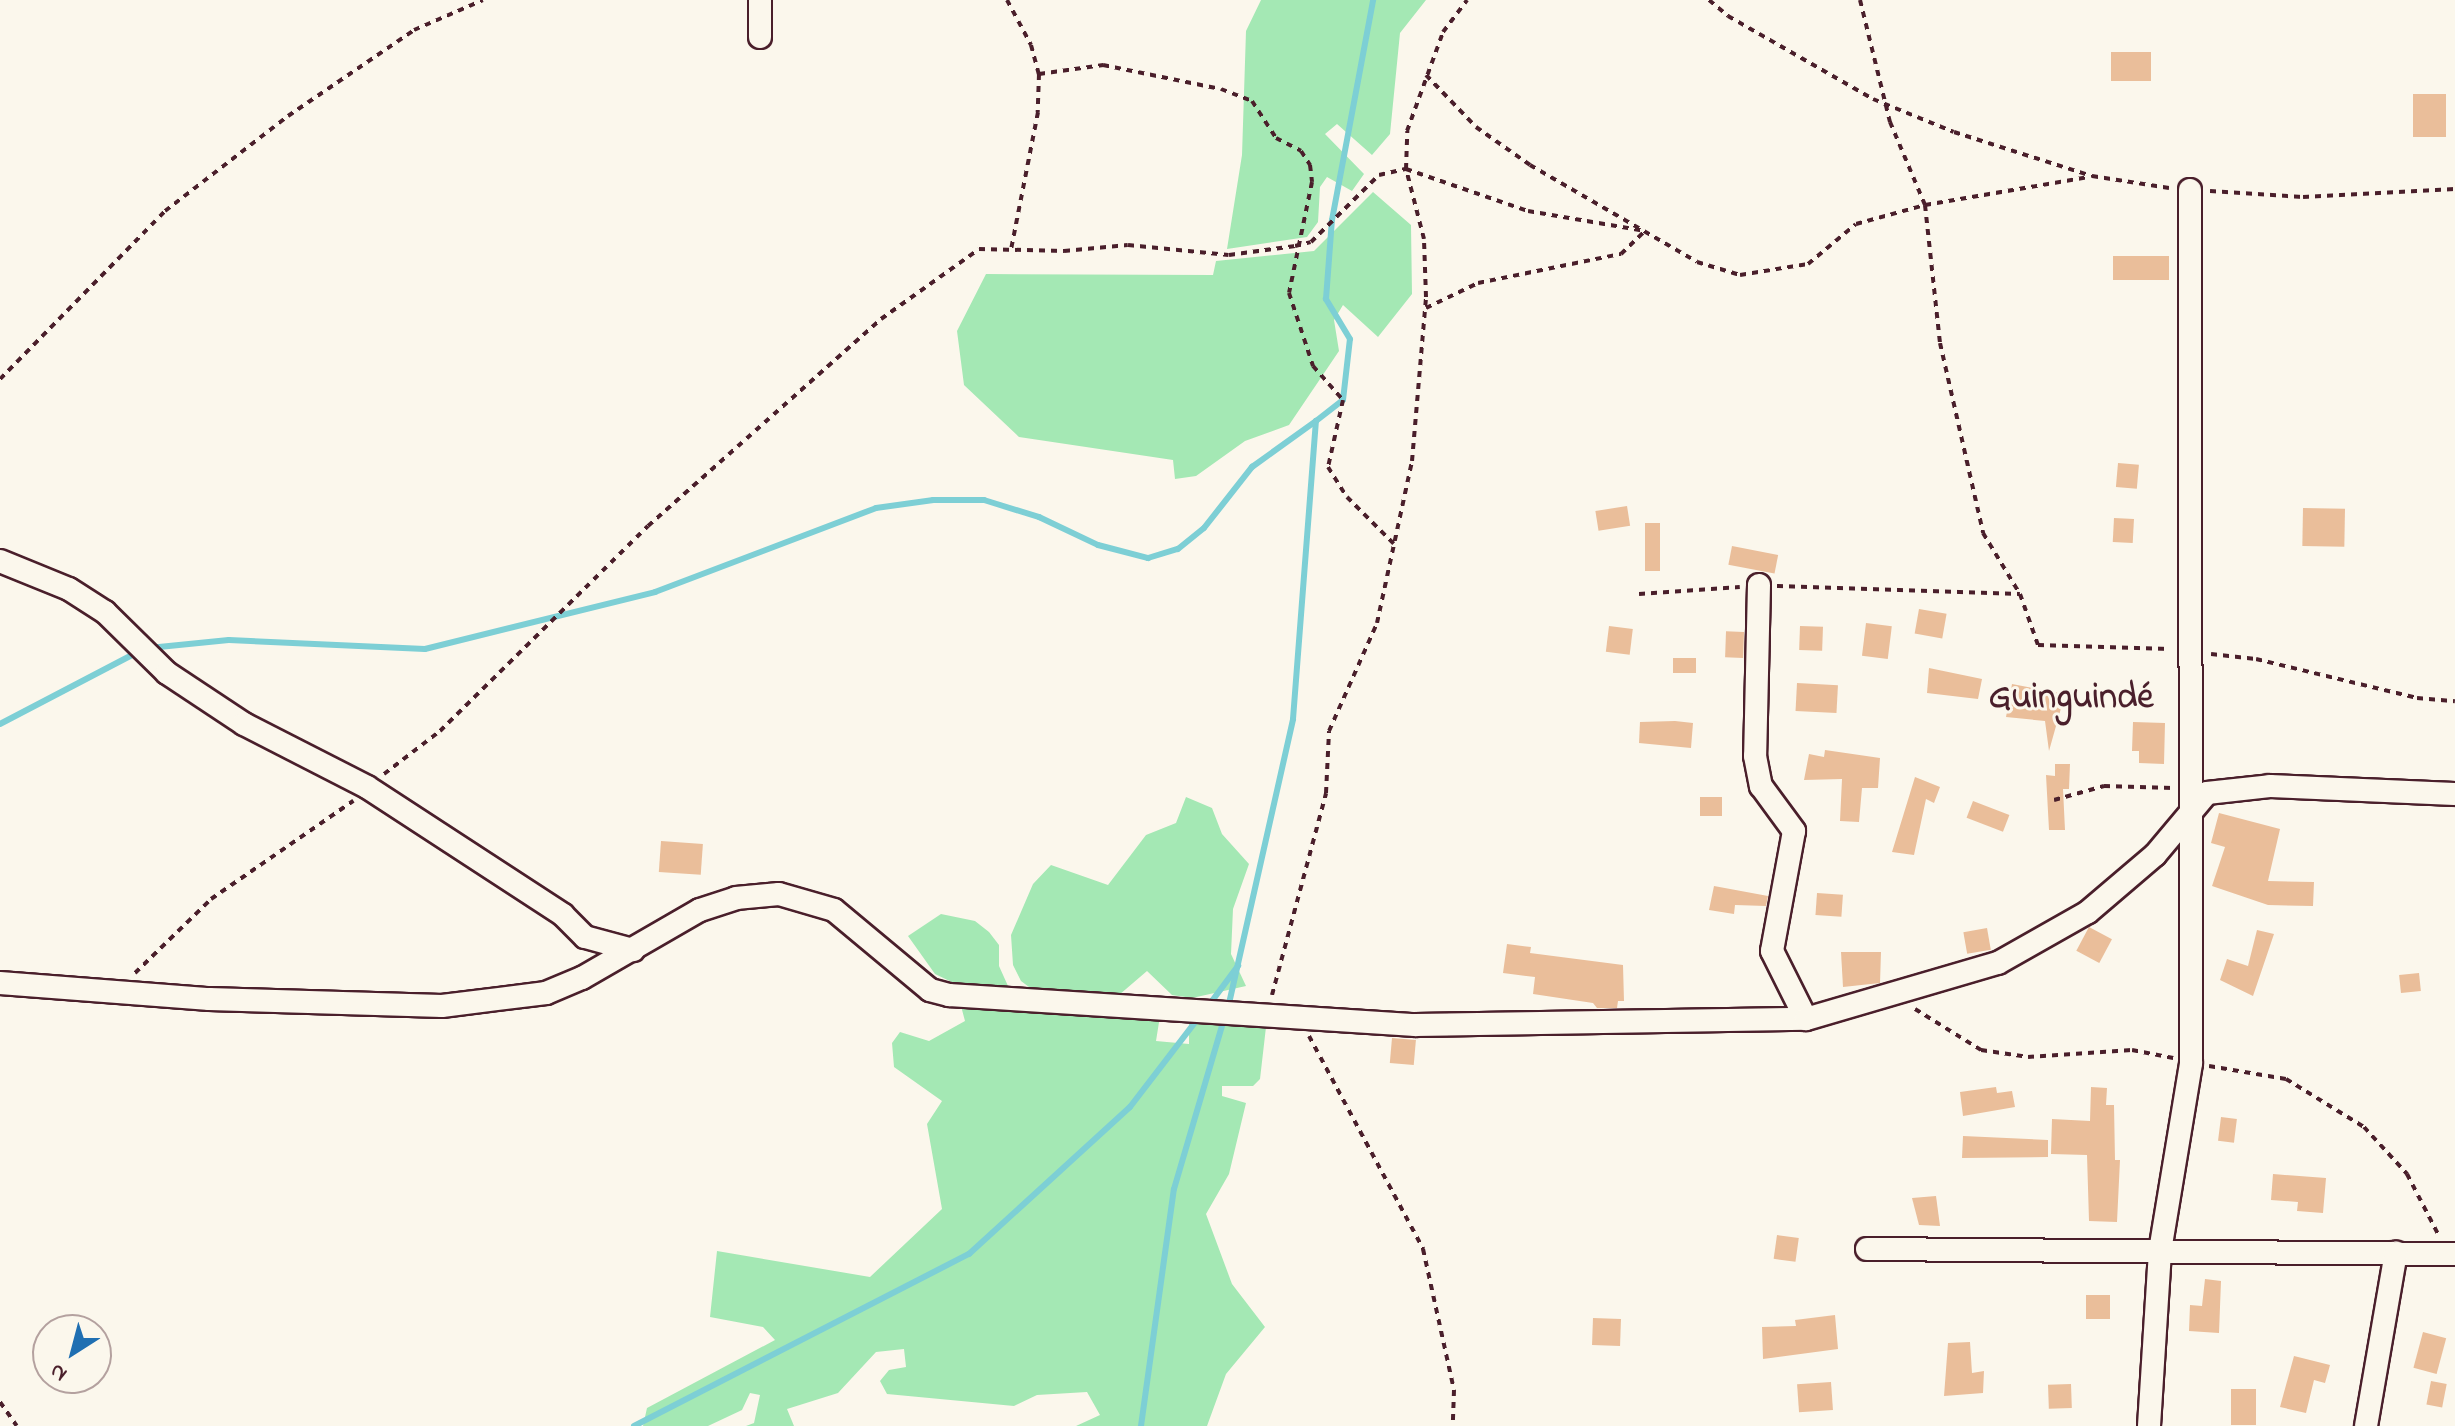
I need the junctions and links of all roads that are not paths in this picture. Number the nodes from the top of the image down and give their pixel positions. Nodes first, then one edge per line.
1 (760, 0) edge
2 (760, 37) dead end
3 (2190, 190) road end
4 (0, 561) edge
5 (1759, 585) road end
6 (2455, 794) edge
7 (2189, 815) junction
8 (633, 950) junction
9 (0, 983) edge
10 (1806, 1019) junction
11 (1867, 1249) dead end
12 (2160, 1251) junction
13 (2396, 1253) junction
14 (2451, 1254) edge
15 (2149, 1426) edge
16 (2366, 1426) edge

1 - 2 street
3 - 7 street
4 - 8 street
5 - 10 street
6 - 7 street
7 - 10 street
7 - 12 street
8 - 9 street
8 - 10 street
11 - 12 street
12 - 13 street
12 - 15 street
13 - 14 street
13 - 16 street

